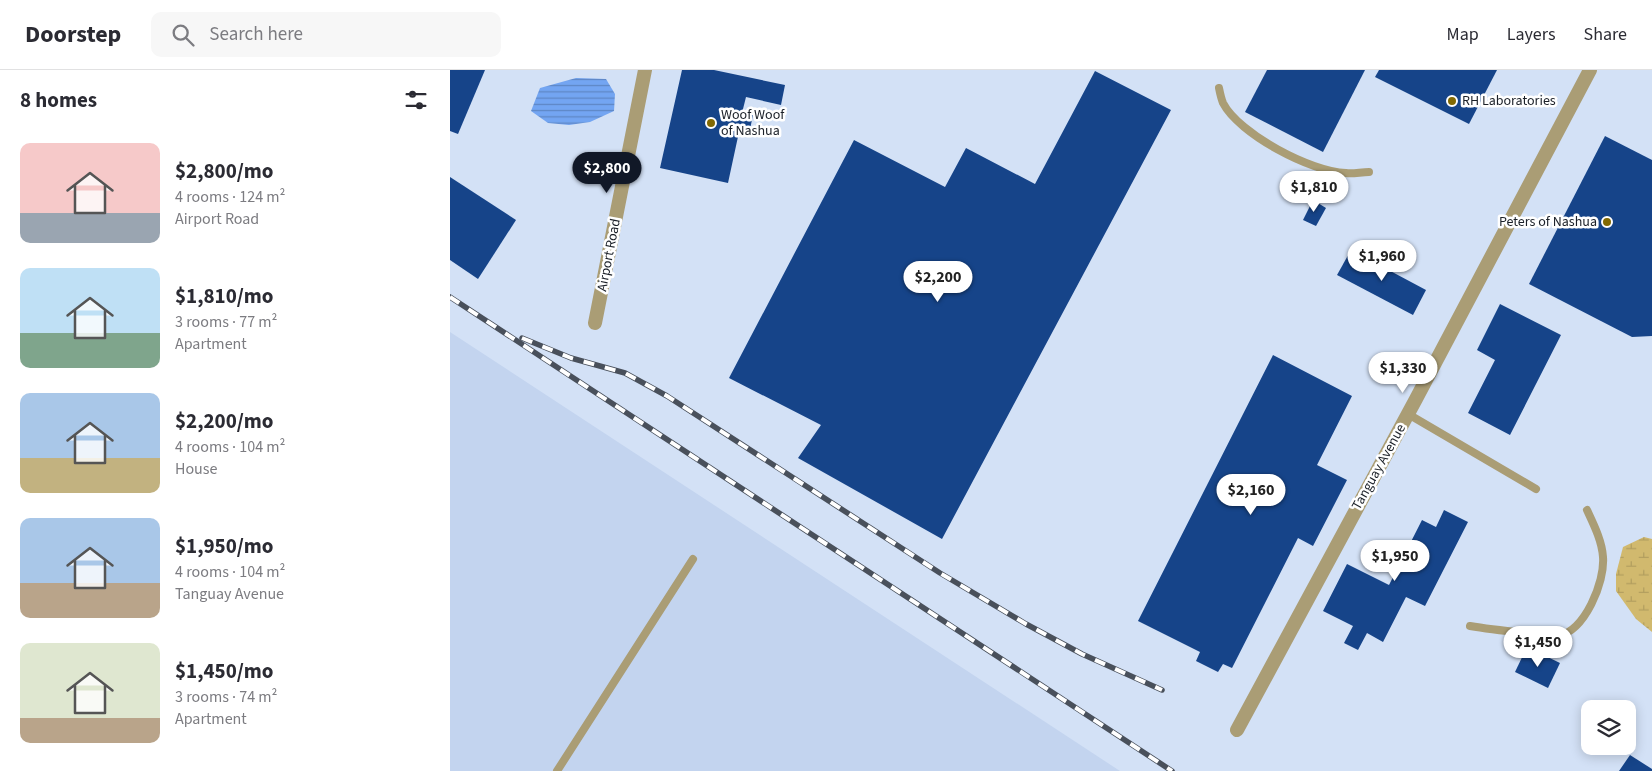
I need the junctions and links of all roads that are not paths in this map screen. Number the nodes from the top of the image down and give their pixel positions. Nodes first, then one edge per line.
1 (645, 70) edge
2 (1590, 70) edge
3 (1219, 88) dead end
4 (1369, 172) dead end
5 (595, 323) dead end
6 (1408, 414) junction
7 (1536, 489) dead end
8 (1587, 510) dead end
9 (693, 559) dead end
10 (1470, 626) dead end
11 (1236, 730) dead end
12 (557, 771) edge

1 - 5 street, Airport Road
2 - 6 street, Tanguay Avenue
3 - 4 lane
6 - 7 lane
6 - 11 street, Tanguay Avenue
8 - 10 lane
9 - 12 lane

